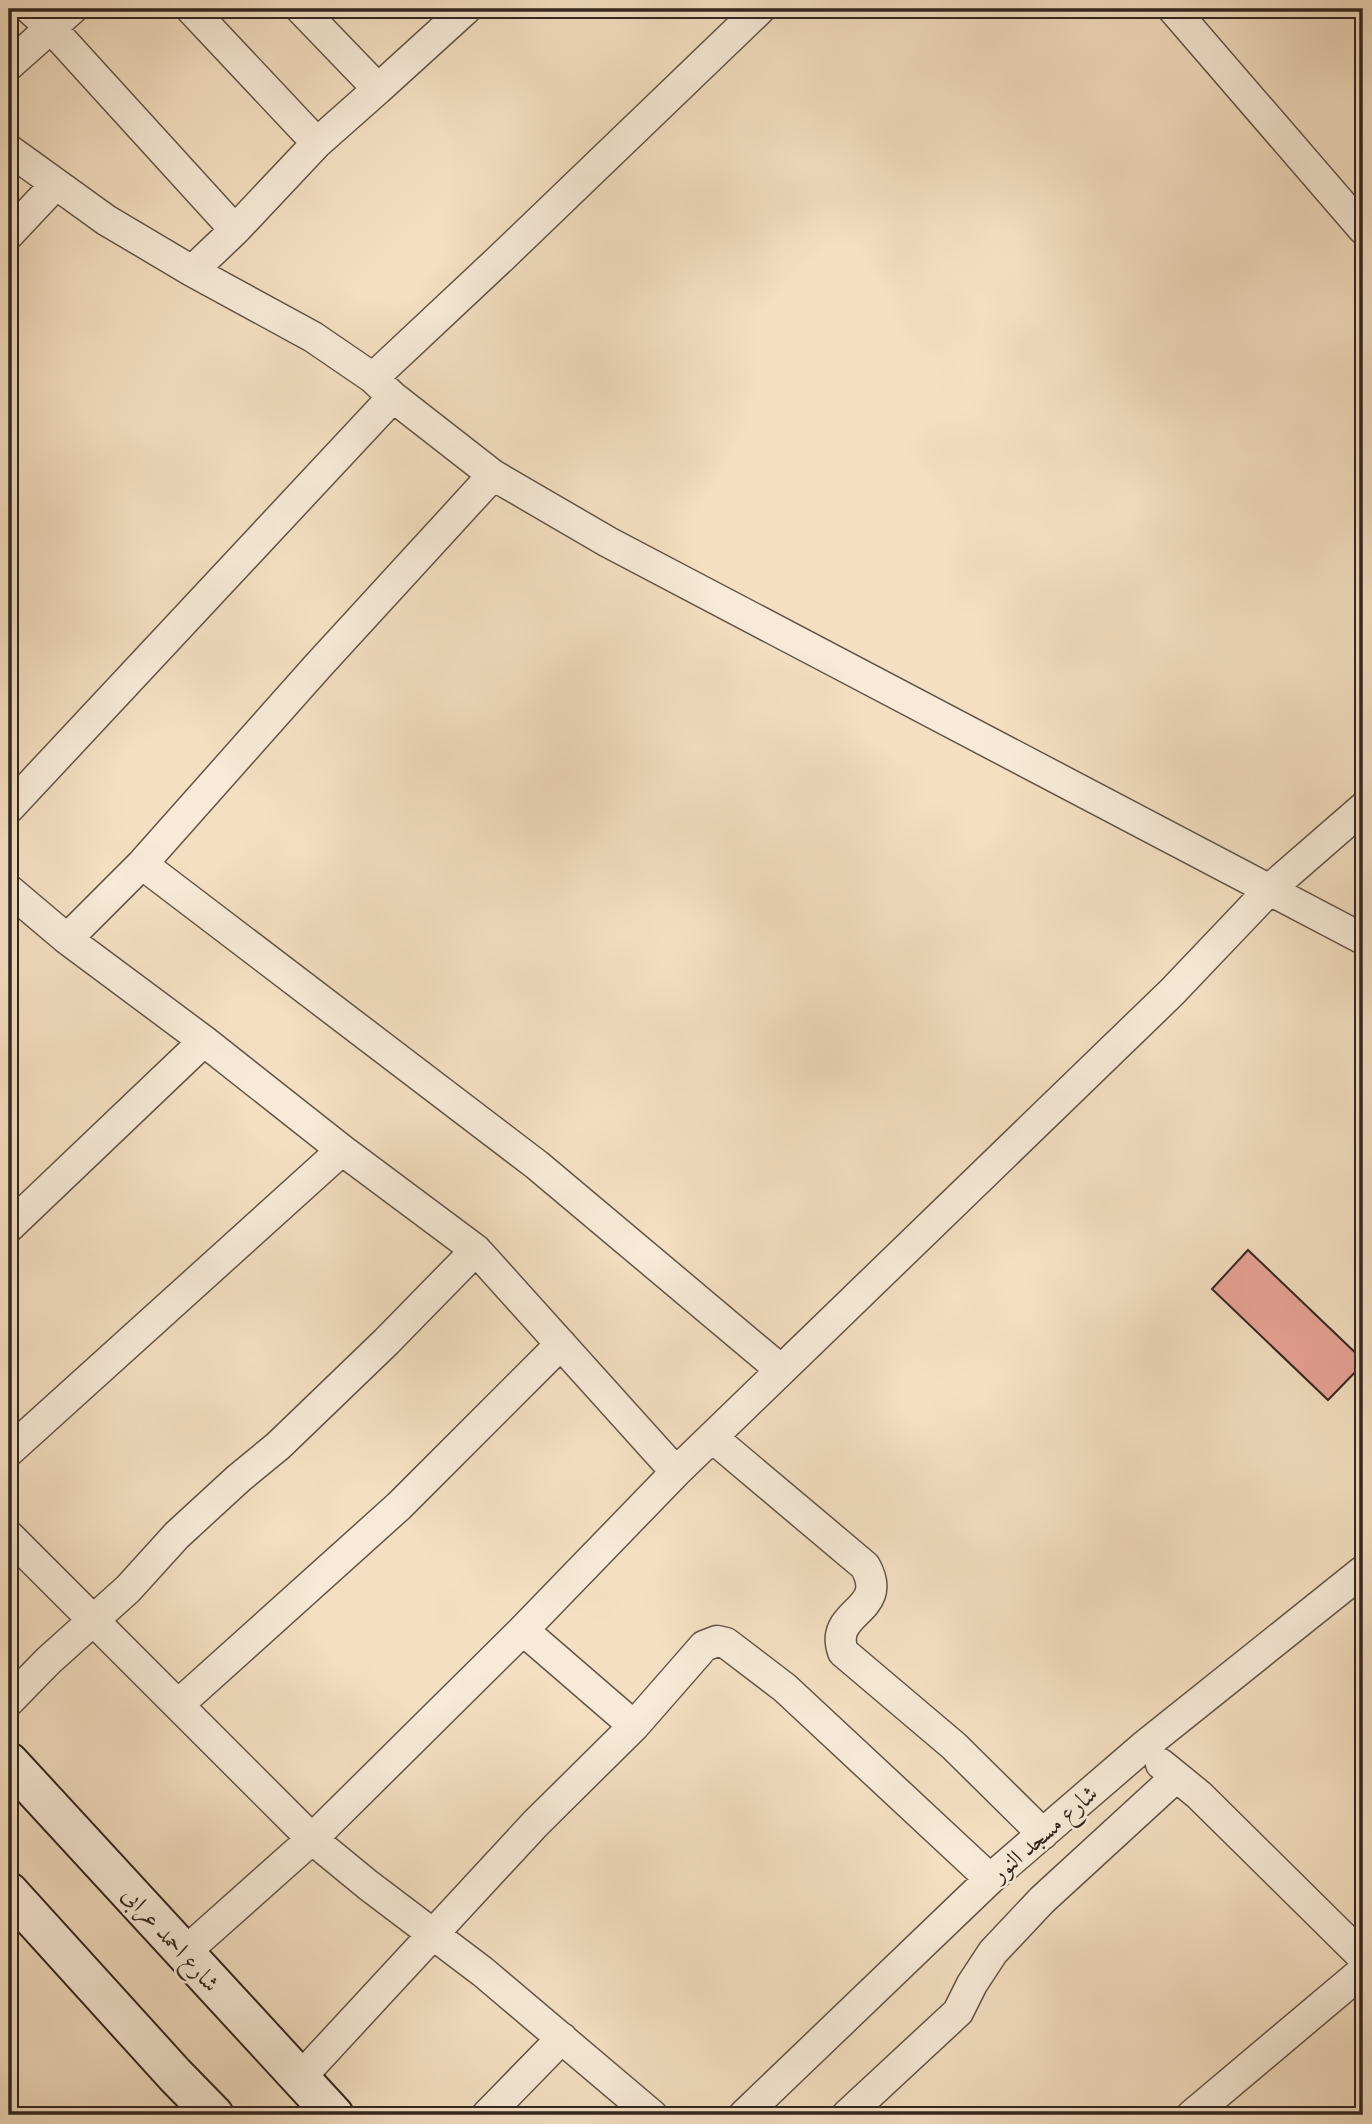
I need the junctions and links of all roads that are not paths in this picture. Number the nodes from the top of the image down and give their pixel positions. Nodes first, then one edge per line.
1 (191, 9) edge
2 (466, 9) edge
3 (760, 9) edge
4 (1173, 9) edge
5 (51, 15) edge
6 (320, 15) edge
7 (9, 65) edge
8 (378, 89) junction
9 (317, 143) junction
10 (9, 150) edge
11 (56, 184) junction
12 (1363, 229) edge
13 (235, 230) junction
14 (9, 234) edge
15 (192, 271) junction
16 (383, 387) junction
17 (493, 475) junction
18 (9, 808) edge
19 (1363, 808) edge
20 (142, 864) junction
21 (1270, 889) junction
22 (9, 890) edge
23 (67, 939) junction
24 (1363, 939) edge
25 (204, 1041) junction
26 (342, 1150) junction
27 (9, 1227) edge
28 (476, 1250) junction
29 (561, 1344) junction
30 (781, 1370) junction
31 (713, 1438) junction
32 (9, 1451) edge
33 (676, 1472) junction
34 (9, 1536) edge
35 (1363, 1571) edge
36 (93, 1620) junction
37 (523, 1630) junction
38 (9, 1701) edge
39 (179, 1704) junction
40 (634, 1726) junction
41 (1143, 1747) junction
42 (9, 1762) edge
43 (1176, 1777) junction
44 (1043, 1834) junction
45 (312, 1839) junction
46 (990, 1879) junction
47 (9, 1892) edge
48 (435, 1935) junction
49 (184, 1953) junction
50 (1363, 1957) edge
51 (1363, 1971) edge
52 (562, 2038) junction
53 (299, 2079) junction
54 (635, 2109) edge
55 (214, 2115) edge
56 (334, 2115) edge
57 (487, 2115) edge
58 (744, 2115) edge
59 (846, 2115) edge
60 (1192, 2115) edge

1 - 9 street
2 - 8 street
3 - 16 street
4 - 12 street
5 - 7 street
5 - 13 street
6 - 8 street
8 - 9 street
9 - 13 street
10 - 11 street
11 - 14 street
11 - 15 street
13 - 15 street
15 - 16 street
16 - 17 street
16 - 18 street
17 - 20 street
17 - 21 street
19 - 21 street
20 - 23 street
20 - 30 street
21 - 24 street
21 - 30 street
22 - 23 street
23 - 25 street
25 - 26 street
25 - 27 street
26 - 28 street
26 - 32 street
28 - 29 street
28 - 36 street
29 - 33 street
29 - 39 street
30 - 31 street
31 - 33 street
31 - 44 street
33 - 37 street
34 - 36 street
35 - 41 street, شارع مسجد النور
36 - 38 street
36 - 39 street
37 - 40 street
37 - 45 street
39 - 45 street
40 - 46 street
40 - 48 street
41 - 43 street
41 - 44 street, شارع مسجد النور
42 - 49 main road, شارع احمد عرابى
43 - 50 street
43 - 59 street
44 - 46 street, شارع مسجد النور
45 - 48 street
45 - 49 street
46 - 58 street, شارع مسجد النور
47 - 55 main road
48 - 52 street
48 - 53 street
49 - 53 main road, شارع احمد عرابى
51 - 60 street
52 - 54 street
52 - 57 street
53 - 56 main road, شارع احمد عرابى

